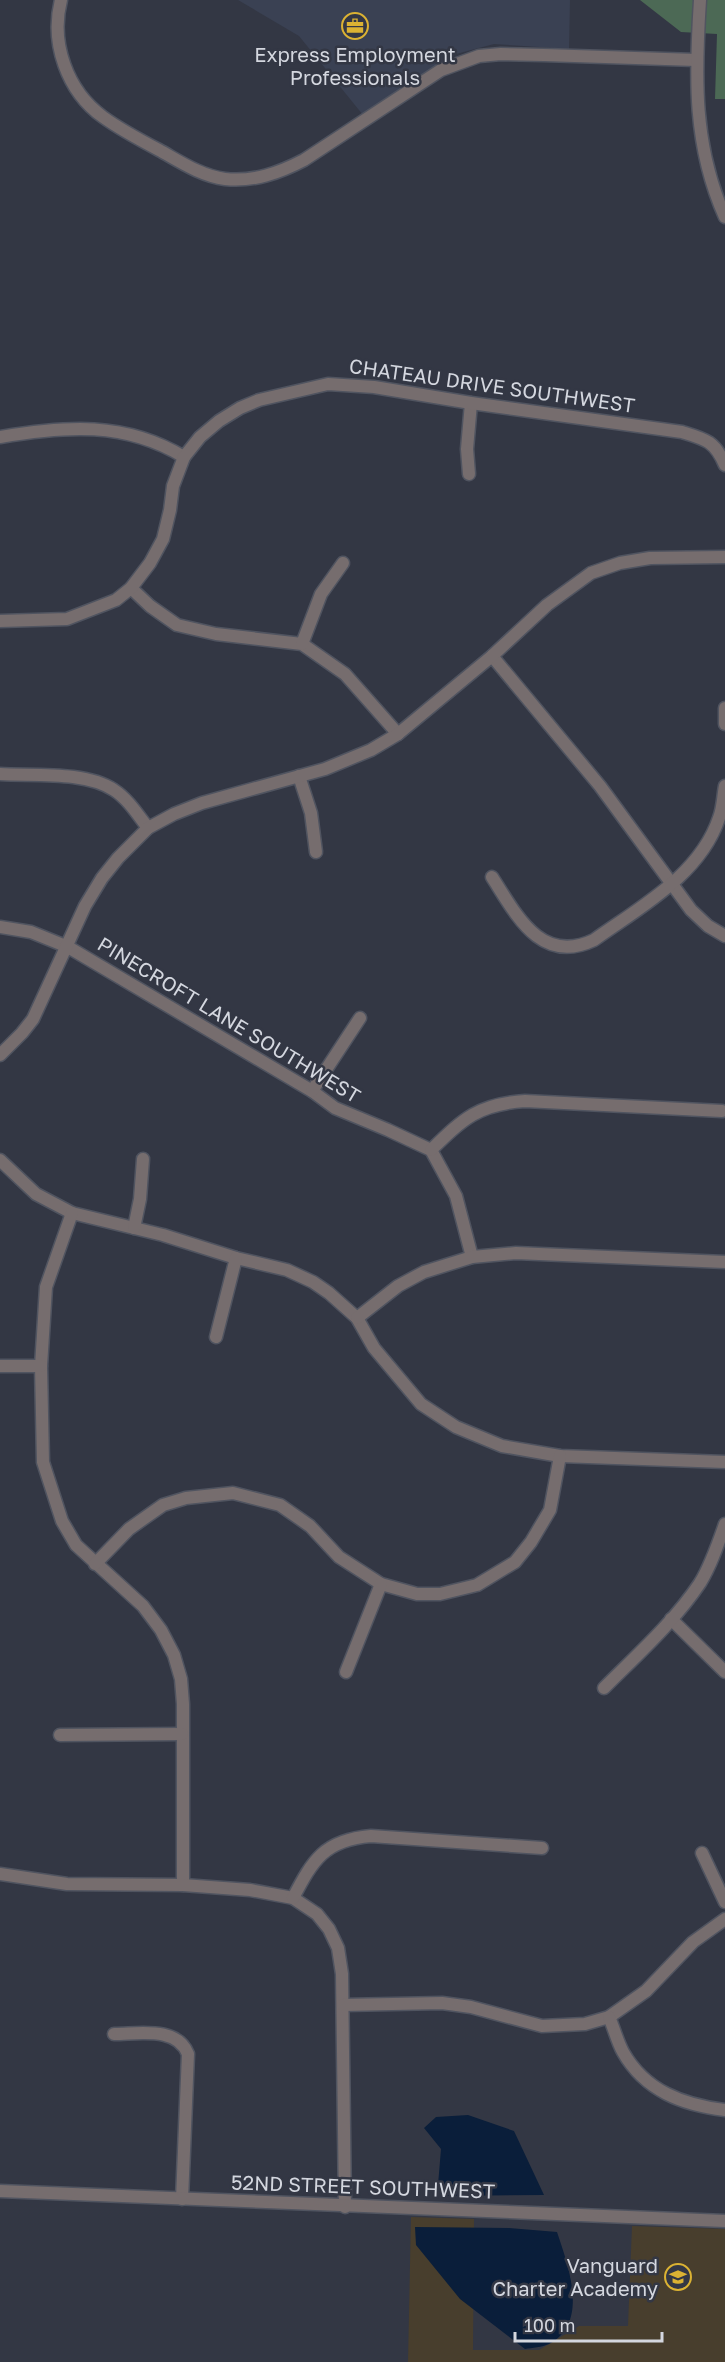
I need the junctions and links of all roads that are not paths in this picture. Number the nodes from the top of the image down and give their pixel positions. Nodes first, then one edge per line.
1 (61, 0) edge
2 (700, 0) edge
3 (696, 60) junction
4 (725, 217) edge
5 (471, 403) junction
6 (0, 437) edge
7 (184, 457) junction
8 (725, 465) edge
9 (469, 474) dead end
10 (725, 557) edge
11 (343, 563) dead end
12 (131, 588) junction
13 (0, 621) edge
14 (302, 644) junction
15 (492, 656) junction
16 (725, 708) edge
17 (725, 724) edge
18 (398, 734) junction
19 (0, 774) edge
20 (299, 776) junction
21 (725, 786) edge
22 (148, 828) junction
23 (316, 852) dead end
24 (492, 878) dead end
25 (673, 883) junction
26 (0, 927) edge
27 (725, 936) edge
28 (68, 947) junction
29 (360, 1018) dead end
30 (0, 1055) edge
31 (312, 1091) junction
32 (722, 1111) dead end
33 (431, 1150) junction
34 (143, 1159) dead end
35 (0, 1160) edge
36 (72, 1213) junction
37 (134, 1228) junction
38 (472, 1257) junction
39 (236, 1258) junction
40 (725, 1262) edge
41 (357, 1318) junction
42 (216, 1337) dead end
43 (0, 1366) edge
44 (41, 1366) junction
45 (560, 1456) junction
46 (725, 1462) edge
47 (725, 1524) edge
48 (95, 1564) junction
49 (381, 1584) junction
50 (671, 1619) junction
51 (346, 1672) dead end
52 (725, 1672) edge
53 (604, 1688) dead end
54 (182, 1734) junction
55 (60, 1735) dead end
56 (542, 1848) dead end
57 (702, 1853) dead end
58 (0, 1874) edge
59 (183, 1885) junction
60 (293, 1898) junction
61 (725, 1902) edge
62 (725, 1919) edge
63 (344, 2005) junction
64 (609, 2017) junction
65 (114, 2034) dead end
66 (725, 2110) edge
67 (0, 2191) edge
68 (182, 2199) junction
69 (345, 2207) junction
70 (725, 2221) edge

1 - 3 street
2 - 3 street
3 - 4 street
5 - 7 street, CHATEAU DRIVE SOUTHWEST
5 - 8 street, CHATEAU DRIVE SOUTHWEST
5 - 9 street
6 - 7 street
7 - 12 street, CHATEAU DRIVE SOUTHWEST
10 - 15 street
11 - 14 street
12 - 13 street, CHATEAU DRIVE SOUTHWEST
12 - 14 street
14 - 18 street
15 - 18 street
15 - 25 street
16 - 17 street
18 - 20 street
19 - 22 street
20 - 22 street
20 - 23 street
21 - 25 street
22 - 28 street
24 - 25 street
25 - 27 street
26 - 28 street, PINECROFT LANE SOUTHWEST
28 - 30 street
28 - 31 street, PINECROFT LANE SOUTHWEST
29 - 31 street
31 - 33 street, PINECROFT LANE SOUTHWEST
32 - 33 street
33 - 38 street
34 - 37 street
35 - 36 street
36 - 37 street
36 - 44 street
37 - 39 street
38 - 40 street
38 - 41 street
39 - 41 street
39 - 42 street
41 - 45 street
43 - 44 street
44 - 48 street
45 - 46 street
45 - 49 street
47 - 50 street
48 - 49 street
48 - 54 street
49 - 51 street
50 - 52 street
50 - 53 street
54 - 55 street
54 - 59 street
56 - 60 street
57 - 61 street
58 - 59 street
59 - 60 street
60 - 63 street
62 - 64 street
63 - 64 street
63 - 69 street
64 - 66 street
65 - 68 street
67 - 68 street, 52ND STREET SOUTHWEST
68 - 69 street, 52ND STREET SOUTHWEST
69 - 70 street, 52ND STREET SOUTHWEST

